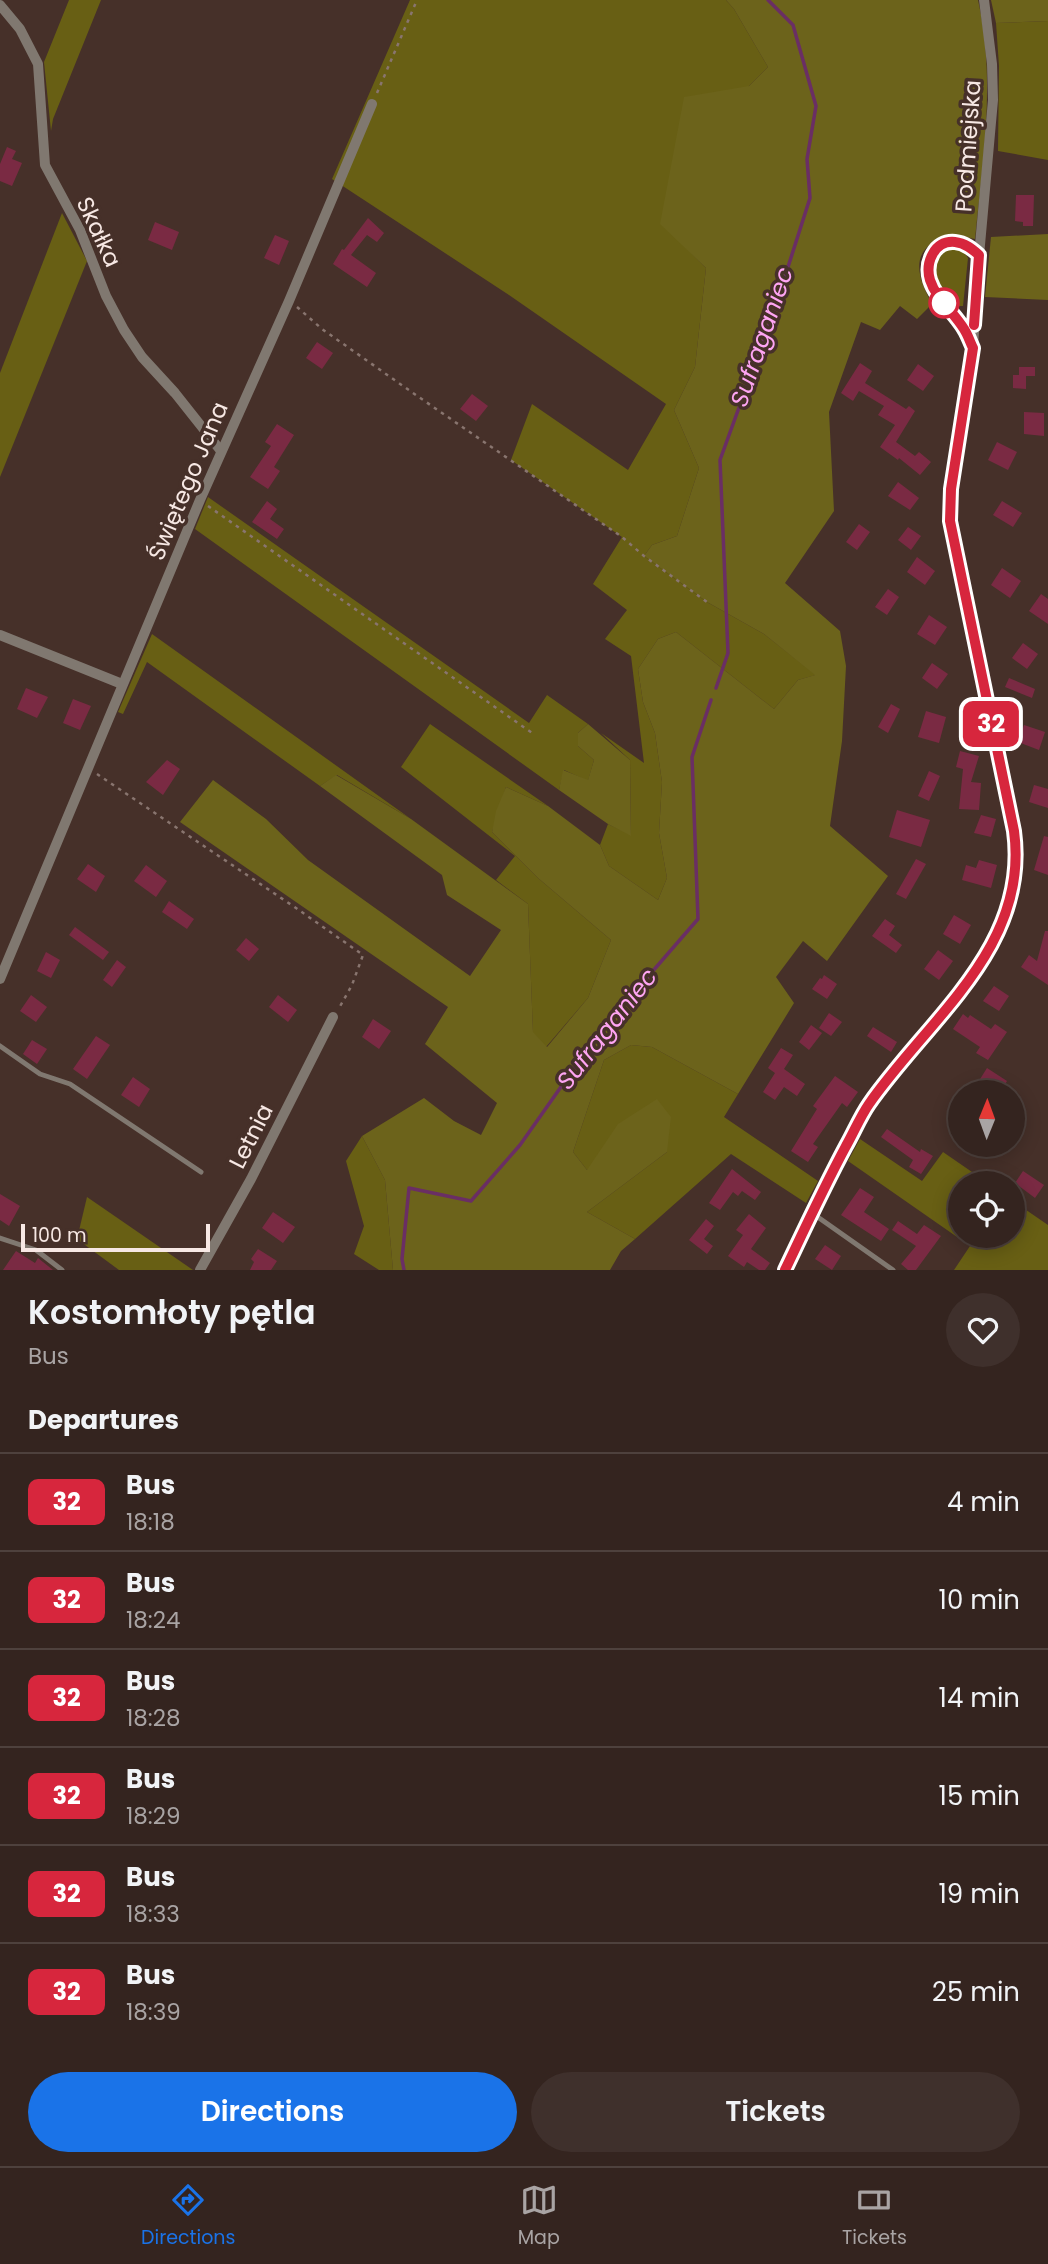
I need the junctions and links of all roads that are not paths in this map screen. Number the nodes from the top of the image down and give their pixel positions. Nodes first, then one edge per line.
1 (984, 0) edge
2 (0, 5) edge
3 (372, 104) road end
4 (979, 255) junction
5 (973, 348) junction
6 (221, 452) junction
7 (0, 635) edge
8 (122, 684) junction
9 (0, 979) edge
10 (334, 1017) road end
11 (0, 1045) edge
12 (201, 1172) dead end
13 (812, 1213) junction
14 (0, 1238) edge
15 (62, 1270) edge
16 (200, 1270) edge
17 (785, 1270) edge
18 (893, 1270) edge

1 - 4 street, Podmiejska
2 - 6 street, Skałka
3 - 6 street, Świętego Jana
4 - 5 street, Podmiejska
4 - 5 lane
5 - 13 street, Podmiejska
6 - 8 street, Świętego Jana
7 - 8 street
8 - 9 street, Świętego Jana
10 - 16 street, Letnia
11 - 12 lane
13 - 17 street, Podmiejska
13 - 18 lane
14 - 15 lane

